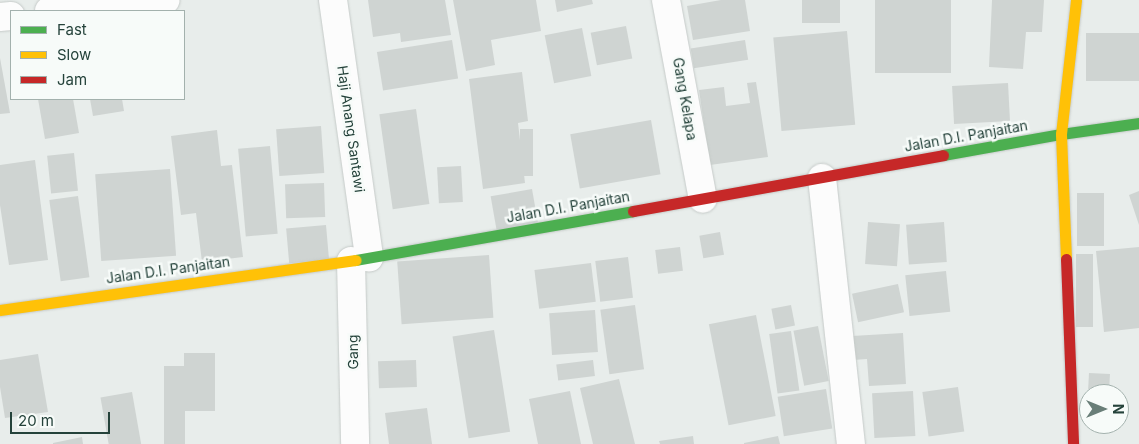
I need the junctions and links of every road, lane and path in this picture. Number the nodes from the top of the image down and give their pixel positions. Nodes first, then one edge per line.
1 (165, 0) edge
2 (333, 0) edge
3 (666, 0) edge
4 (1076, 0) edge
5 (60, 10) edge
6 (1139, 123) edge
7 (1061, 134) junction
8 (822, 178) junction
9 (703, 199) junction
10 (360, 259) junction
11 (0, 310) edge
12 (355, 444) edge
13 (850, 444) edge
14 (1073, 444) edge

1 - 5 street
2 - 10 street, Haji Anang Santawi
3 - 9 street, Gang Kelapa
4 - 7 street
6 - 7 street, Jalan D.I. Panjaitan
7 - 8 street, Jalan D.I. Panjaitan
7 - 14 street
8 - 9 street, Jalan D.I. Panjaitan
8 - 13 street
9 - 10 street, Jalan D.I. Panjaitan
10 - 11 street, Jalan D.I. Panjaitan
10 - 12 street, Gang

